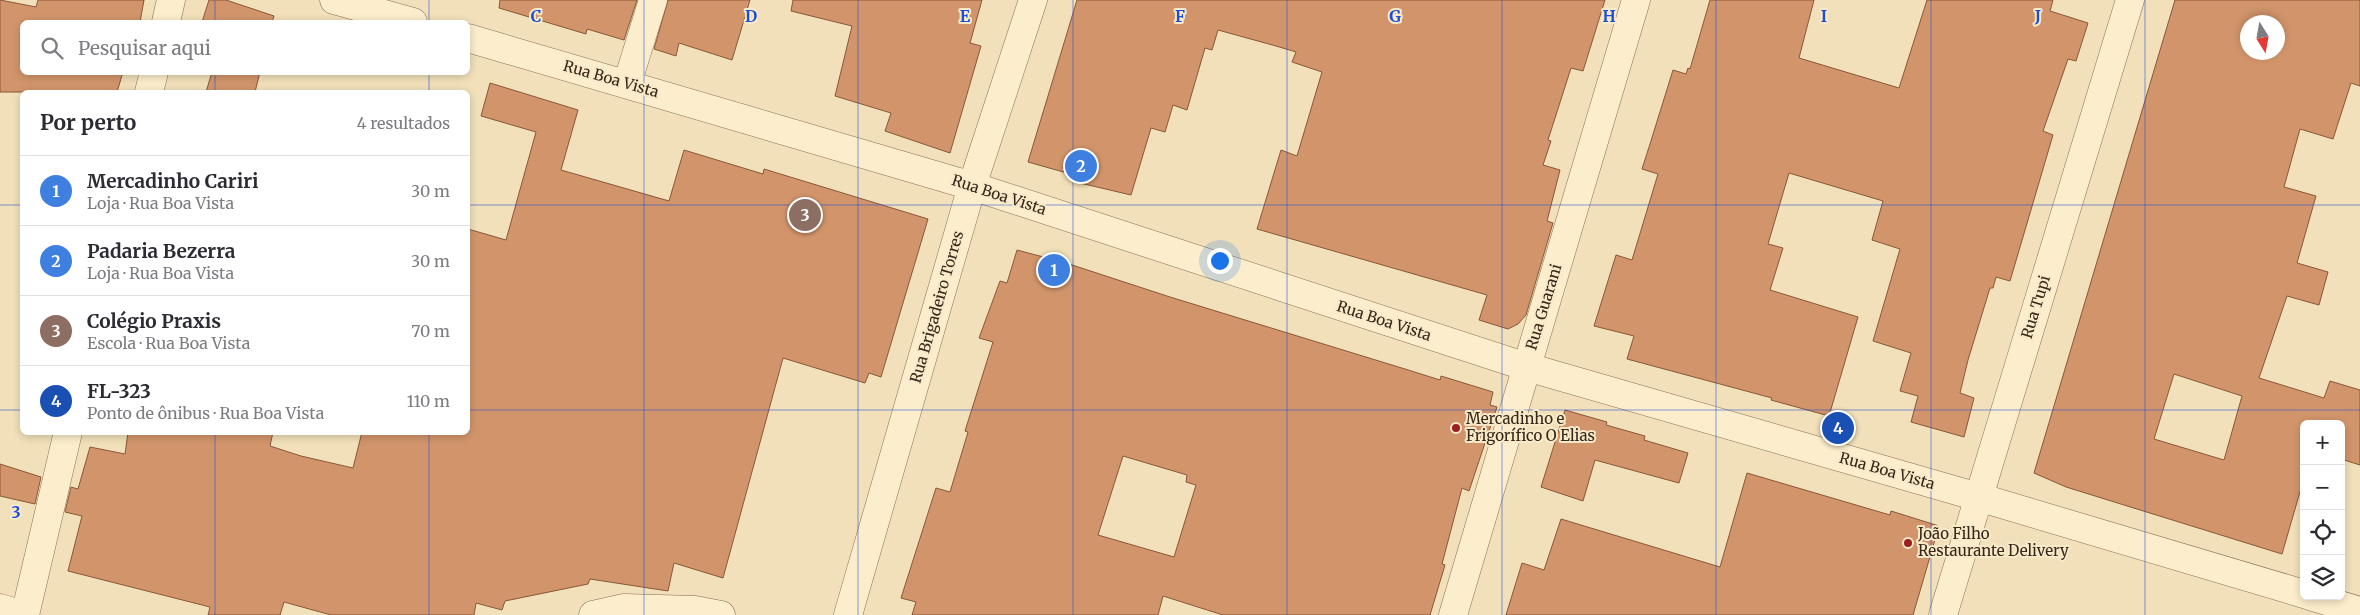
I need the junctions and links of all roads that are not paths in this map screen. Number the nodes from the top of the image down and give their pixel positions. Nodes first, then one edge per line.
1 (171, 0) edge
2 (334, 0) edge
3 (653, 0) edge
4 (1033, 0) edge
5 (1636, 0) edge
6 (2130, 0) edge
7 (166, 20) edge
8 (406, 20) edge
9 (470, 39) edge
10 (153, 75) edge
11 (627, 84) junction
12 (150, 90) edge
13 (972, 186) junction
14 (1527, 367) junction
15 (67, 435) edge
16 (1978, 497) junction
17 (2300, 593) edge
18 (2323, 600) edge
19 (0, 608) edge
20 (2360, 611) edge
21 (24, 615) edge
22 (593, 615) edge
23 (721, 615) edge
24 (848, 615) edge
25 (1453, 615) edge
26 (1943, 615) edge

1 - 7 street
2 - 8 street
3 - 11 street
4 - 13 street, Rua Brigadeiro Torres
5 - 14 street, Rua Guarani
6 - 16 street, Rua Tupi
9 - 11 street, Rua Boa Vista
10 - 12 street
11 - 13 street, Rua Boa Vista
13 - 14 street, Rua Boa Vista
13 - 24 street, Rua Brigadeiro Torres
14 - 16 street, Rua Boa Vista
14 - 25 street, Rua Guarani
15 - 21 street
16 - 17 street, Rua Boa Vista
16 - 26 street, Rua Tupi
18 - 20 street
19 - 21 street
22 - 23 street

